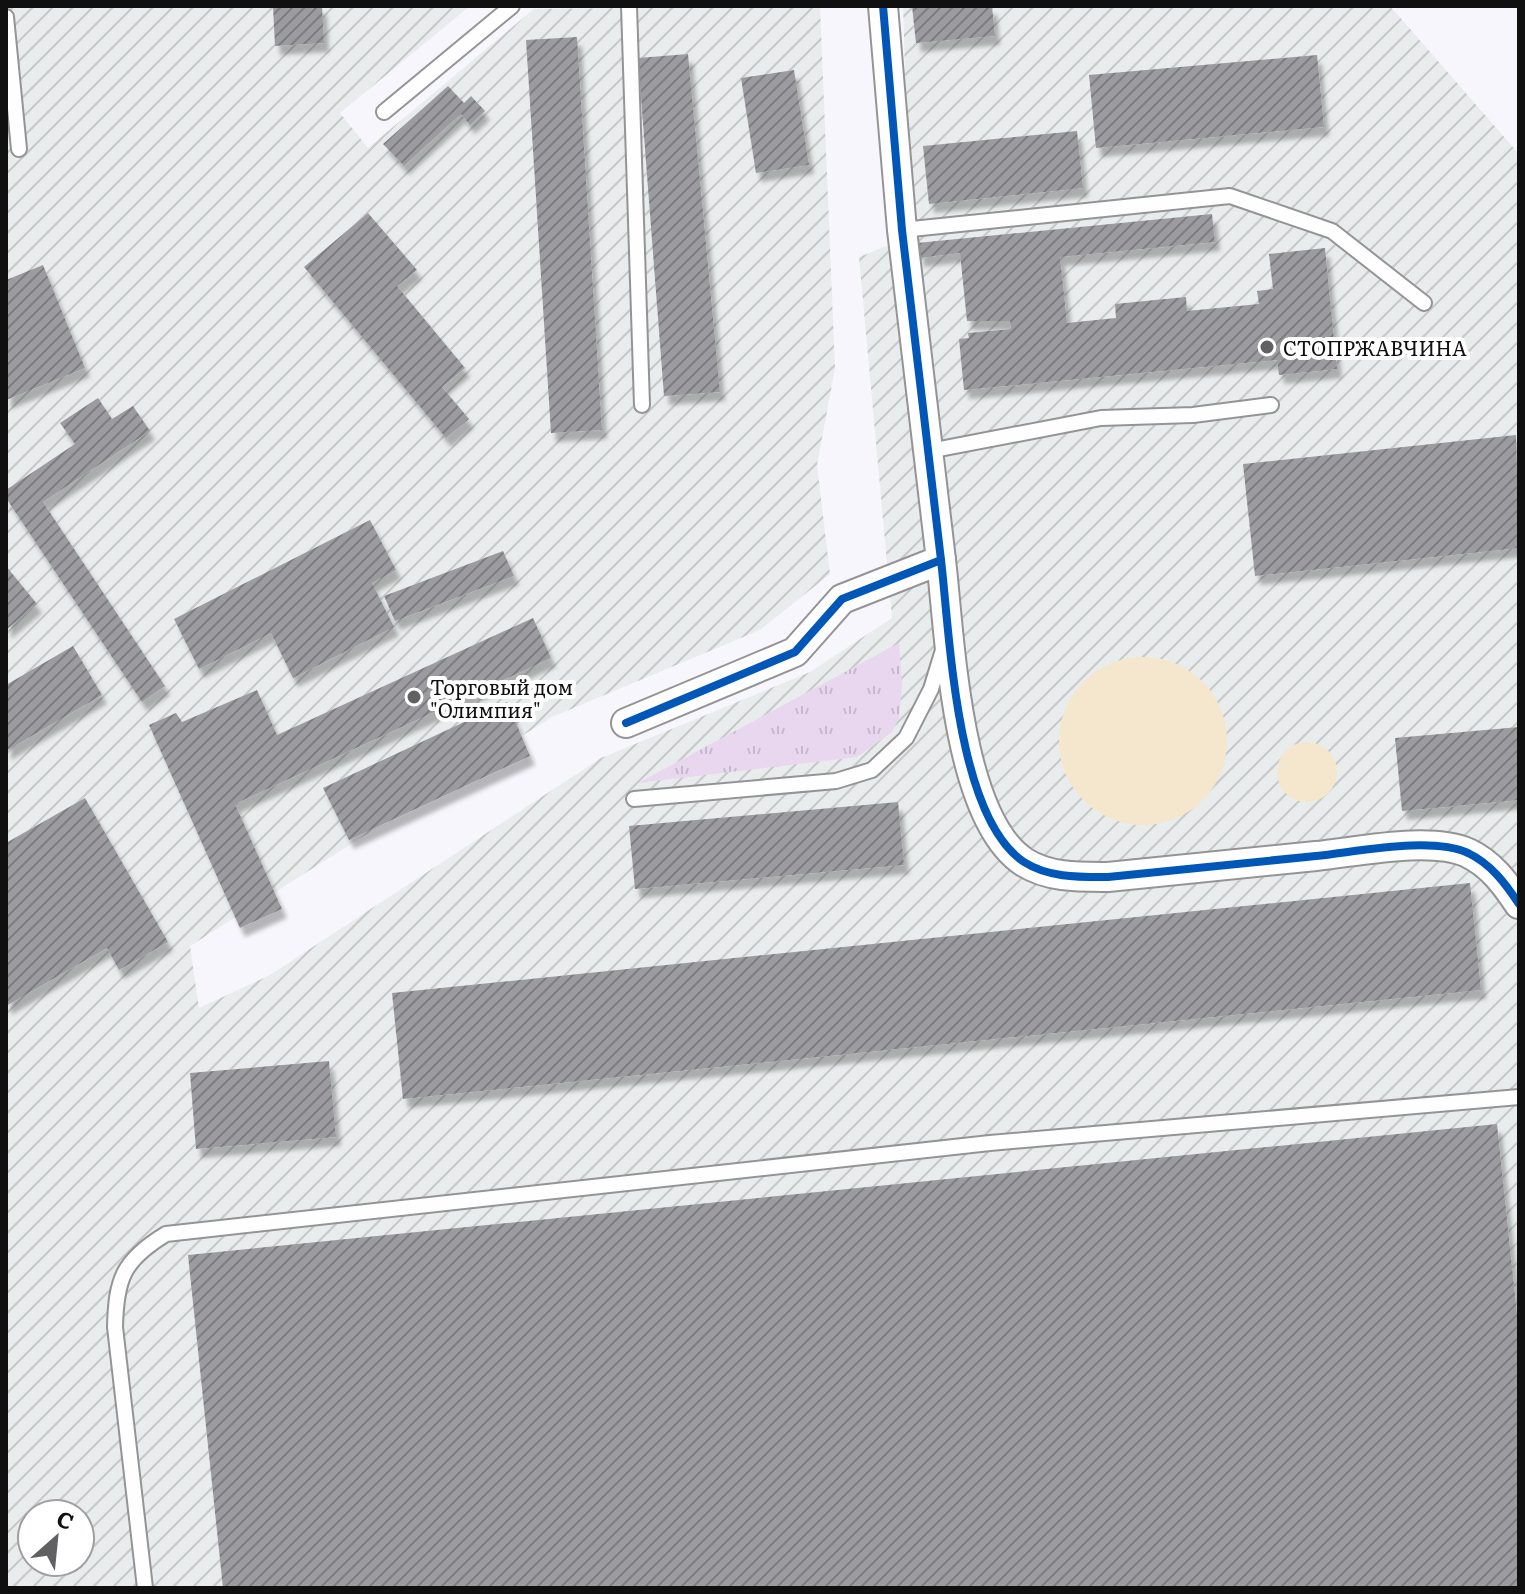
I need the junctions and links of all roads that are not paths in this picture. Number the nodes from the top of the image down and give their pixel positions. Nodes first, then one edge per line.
1 (512, 6) edge
2 (629, 6) edge
3 (883, 6) edge
4 (6, 17) edge
5 (384, 112) dead end
6 (19, 149) dead end
7 (902, 230) junction
8 (1424, 303) dead end
9 (642, 405) dead end
10 (1271, 405) dead end
11 (929, 451) junction
12 (941, 560) junction
13 (949, 625) junction
14 (626, 723) dead end
15 (634, 799) dead end
16 (1519, 904) edge
17 (1519, 1097) edge
18 (145, 1588) edge

1 - 5 lane
2 - 9 lane
3 - 7 street
4 - 6 lane
7 - 8 lane
7 - 11 street
10 - 11 lane
11 - 12 street
12 - 13 street
12 - 14 street
13 - 15 lane
13 - 16 street
17 - 18 lane

